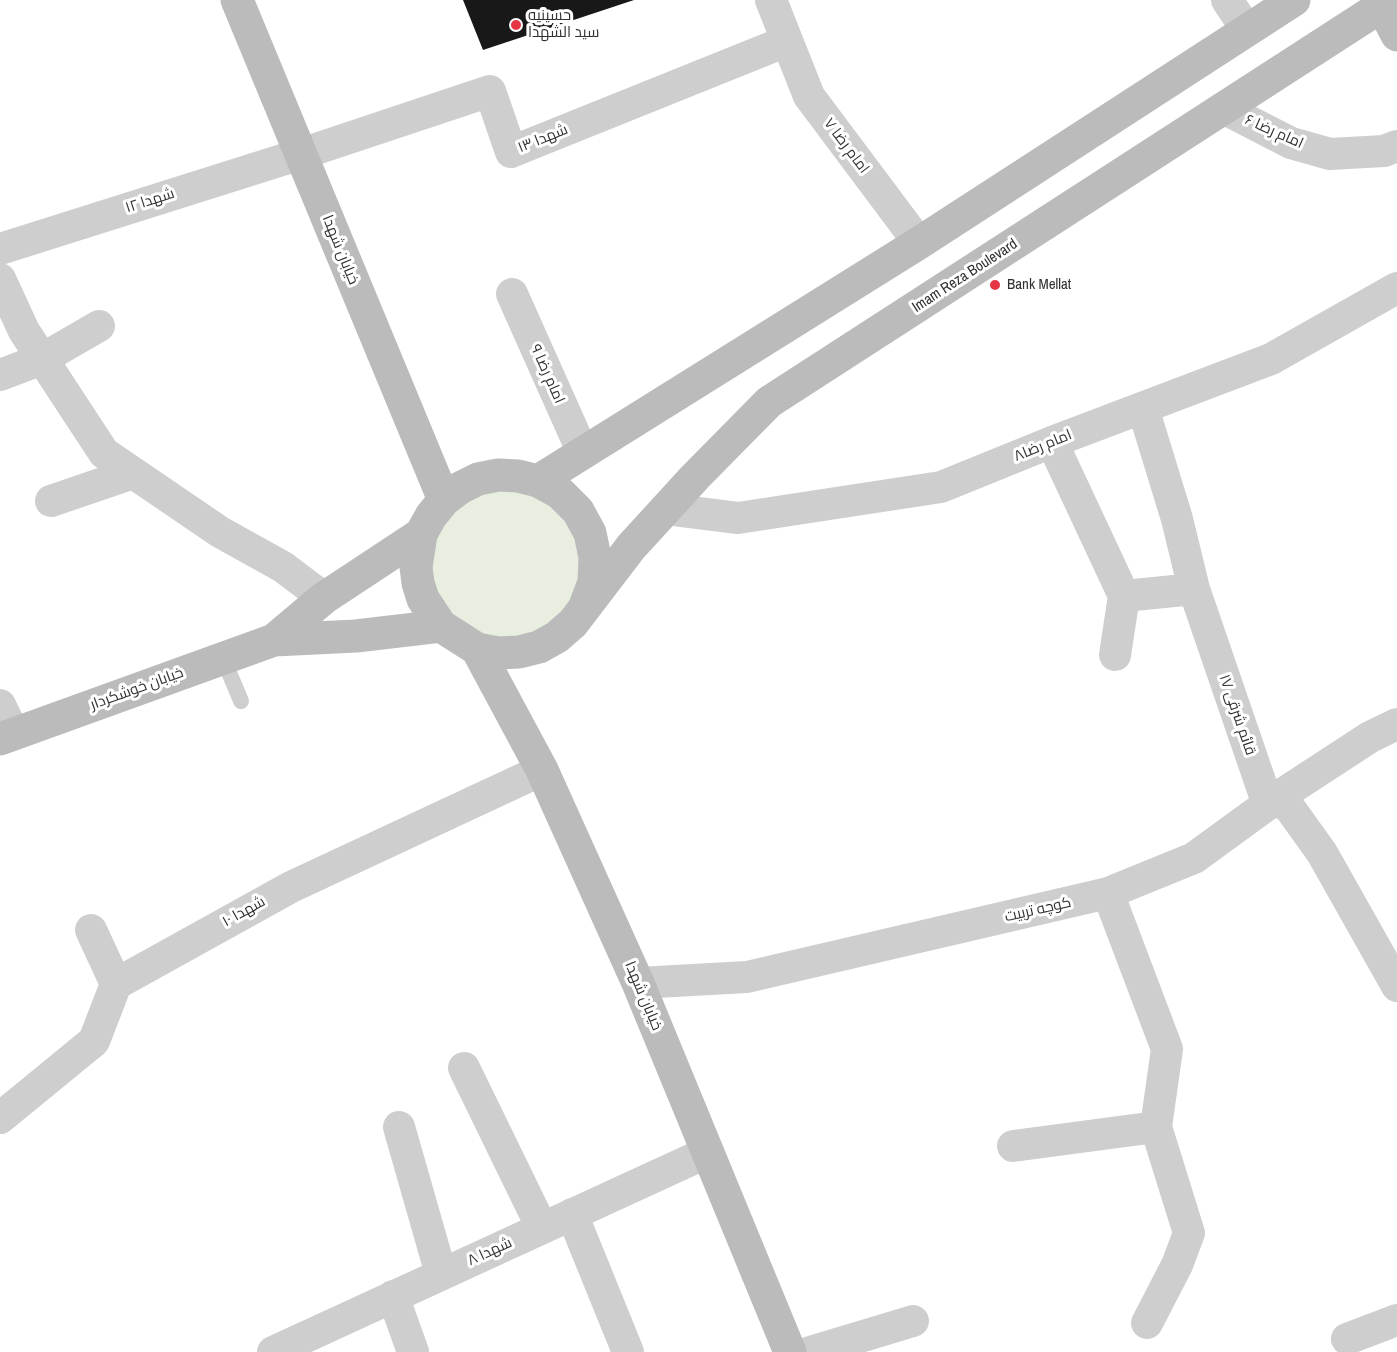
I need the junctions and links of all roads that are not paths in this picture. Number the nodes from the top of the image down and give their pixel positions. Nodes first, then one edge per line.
1 (237, 0) edge
2 (771, 0) edge
3 (1227, 0) edge
4 (1294, 0) edge
5 (1386, 3) edge
6 (1247, 30) junction
7 (1397, 35) edge
8 (787, 41) junction
9 (1223, 108) junction
10 (1397, 146) edge
11 (301, 154) junction
12 (919, 243) junction
13 (0, 249) edge
14 (0, 279) edge
15 (1397, 288) edge
16 (512, 294) dead end
17 (99, 326) dead end
18 (42, 359) junction
19 (0, 375) edge
20 (1143, 408) junction
21 (1052, 442) junction
22 (583, 453) junction
23 (133, 473) junction
24 (538, 481) junction
25 (444, 500) junction
26 (51, 501) dead end
27 (666, 509) junction
28 (421, 534) junction
29 (1194, 589) junction
30 (1124, 596) junction
31 (324, 598) junction
32 (585, 606) junction
33 (441, 626) junction
34 (274, 640) junction
35 (477, 649) junction
36 (1114, 655) dead end
37 (223, 658) junction
38 (241, 701) dead end
39 (1397, 724) edge
40 (5, 726) edge
41 (542, 770) junction
42 (1275, 799) junction
43 (1108, 893) junction
44 (91, 930) dead end
45 (638, 982) junction
46 (116, 984) junction
47 (1397, 986) edge
48 (464, 1068) dead end
49 (0, 1118) edge
50 (399, 1127) dead end
51 (1156, 1127) junction
52 (1013, 1146) dead end
53 (708, 1152) junction
54 (572, 1214) junction
55 (542, 1228) junction
56 (441, 1274) junction
57 (393, 1296) junction
58 (1397, 1320) edge
59 (913, 1321) dead end
60 (1147, 1323) dead end
61 (1347, 1339) dead end
62 (274, 1352) edge
63 (413, 1352) edge
64 (628, 1352) edge
65 (790, 1352) edge
66 (810, 1352) edge

1 - 11 main road, خیابان شهدا
2 - 8 street, امام رضا ۷
3 - 6 street
4 - 6 main road
5 - 7 main road
5 - 9 main road, Imam Reza Boulevard
6 - 12 main road
8 - 11 street, شهدا ۱۳
8 - 12 street, امام رضا ۷
9 - 10 street, امام رضا ۶
9 - 27 main road, Imam Reza Boulevard
11 - 13 street, شهدا ۱۲
11 - 25 main road, خیابان شهدا
12 - 22 main road
14 - 18 street
15 - 20 street, ۸امام رضا
16 - 22 street, امام رضا ۹
17 - 18 street
18 - 19 street
18 - 23 street
20 - 21 street, ۸امام رضا
20 - 29 street, قائم شرقی ۱۷
21 - 27 street, ۸امام رضا
21 - 30 street
22 - 24 main road
23 - 26 street
23 - 31 street
24 - 25 main road
24 - 32 main road
25 - 28 main road
27 - 32 main road, Imam Reza Boulevard
28 - 31 main road
28 - 33 main road
29 - 30 street
29 - 42 street, قائم شرقی ۱۷
30 - 36 street
31 - 34 main road
32 - 35 main road
33 - 34 main road
33 - 35 main road
34 - 37 main road, خیابان خوشکردار
35 - 41 main road, خیابان شهدا
37 - 38 lane
37 - 40 main road, خیابان خوشکردار
39 - 42 street, کوچه تربیت
41 - 45 main road, خیابان شهدا
41 - 46 street, شهدا ۱۰
42 - 43 street, کوچه تربیت
42 - 47 street, قائم شرقی ۱۷
43 - 45 street, کوچه تربیت
43 - 51 street
44 - 46 street
45 - 53 main road, خیابان شهدا
46 - 49 street
48 - 55 street
50 - 56 street
51 - 52 street
51 - 60 street
53 - 54 street, شهدا ۸
53 - 65 main road, خیابان شهدا
54 - 55 street, شهدا ۸
54 - 64 street
55 - 56 street, شهدا ۸
56 - 57 street, شهدا ۸
57 - 62 street, شهدا ۸
57 - 63 street
58 - 61 street
59 - 66 street

